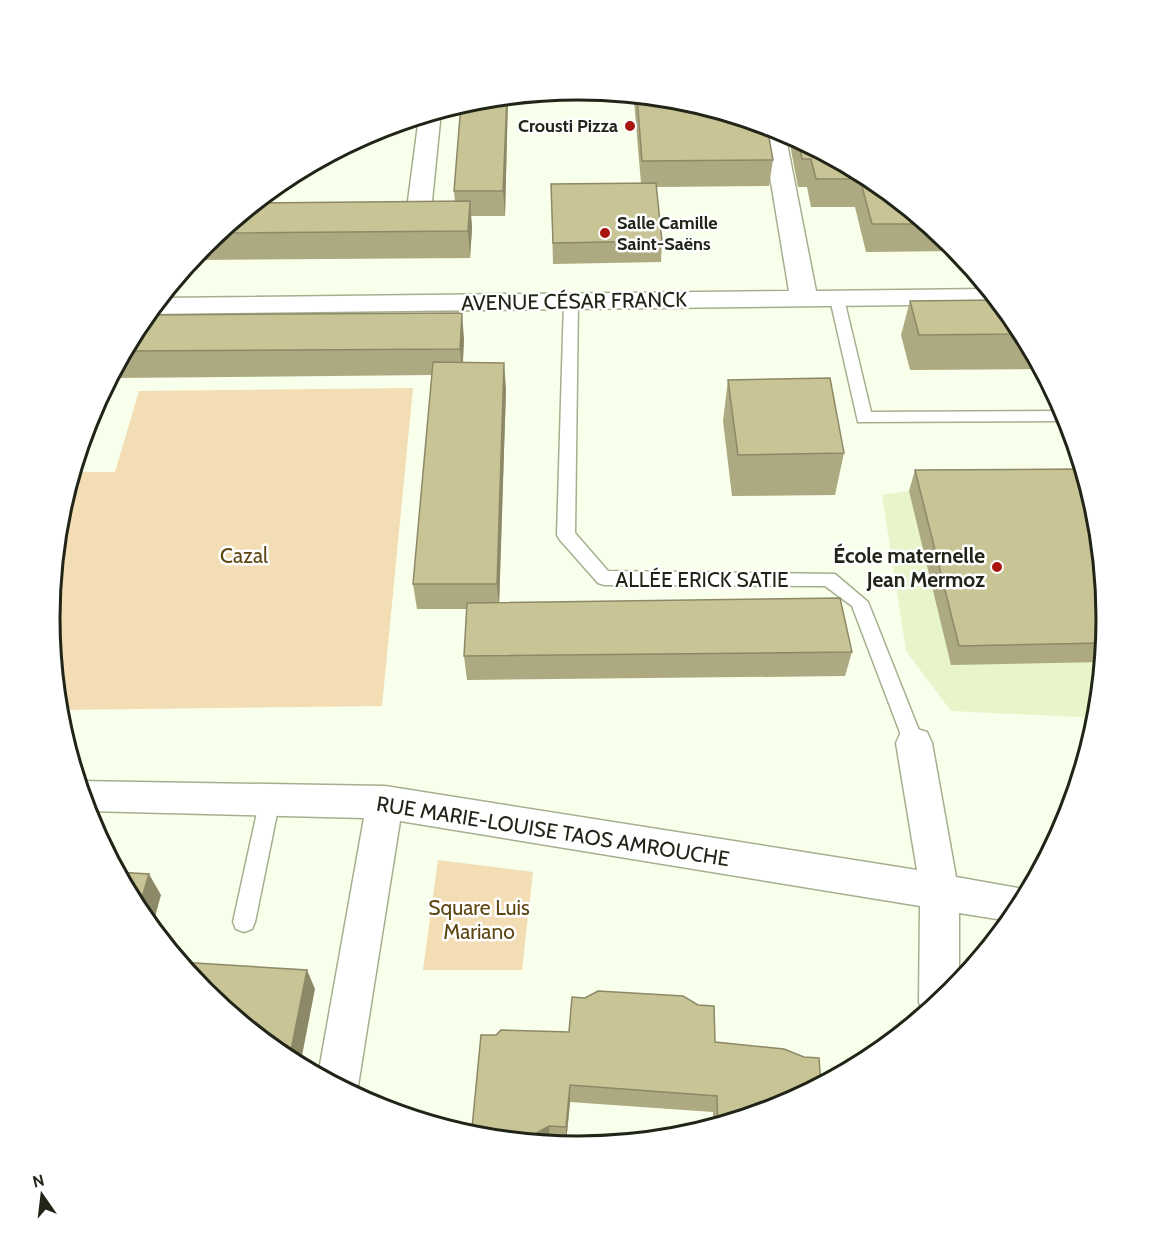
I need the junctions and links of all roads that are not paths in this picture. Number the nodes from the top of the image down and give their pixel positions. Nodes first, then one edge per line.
1 (430, 122) edge
2 (775, 140) edge
3 (420, 201) edge
4 (984, 297) edge
5 (804, 299) junction
6 (837, 299) junction
7 (571, 302) junction
8 (164, 307) edge
9 (1055, 416) edge
10 (914, 743) joint
11 (91, 795) edge
12 (270, 799) junction
13 (385, 802) junction
14 (940, 893) junction
15 (1011, 903) edge
16 (244, 922) dead end
17 (939, 990) edge
18 (338, 1077) edge

1 - 3 street
2 - 5 street
4 - 6 street, AVENUE CÉSAR FRANCK
5 - 6 street, AVENUE CÉSAR FRANCK
5 - 7 street, AVENUE CÉSAR FRANCK
6 - 9 lane
7 - 8 street, AVENUE CÉSAR FRANCK
7 - 10 lane, ALLÉE ERICK SATIE
10 - 14 street
11 - 12 street, RUE MARIE-LOUISE TAOS AMROUCHE
12 - 13 street, RUE MARIE-LOUISE TAOS AMROUCHE
12 - 16 lane
13 - 14 street, RUE MARIE-LOUISE TAOS AMROUCHE
13 - 18 street
14 - 15 street, RUE MARIE-LOUISE TAOS AMROUCHE
14 - 17 street

